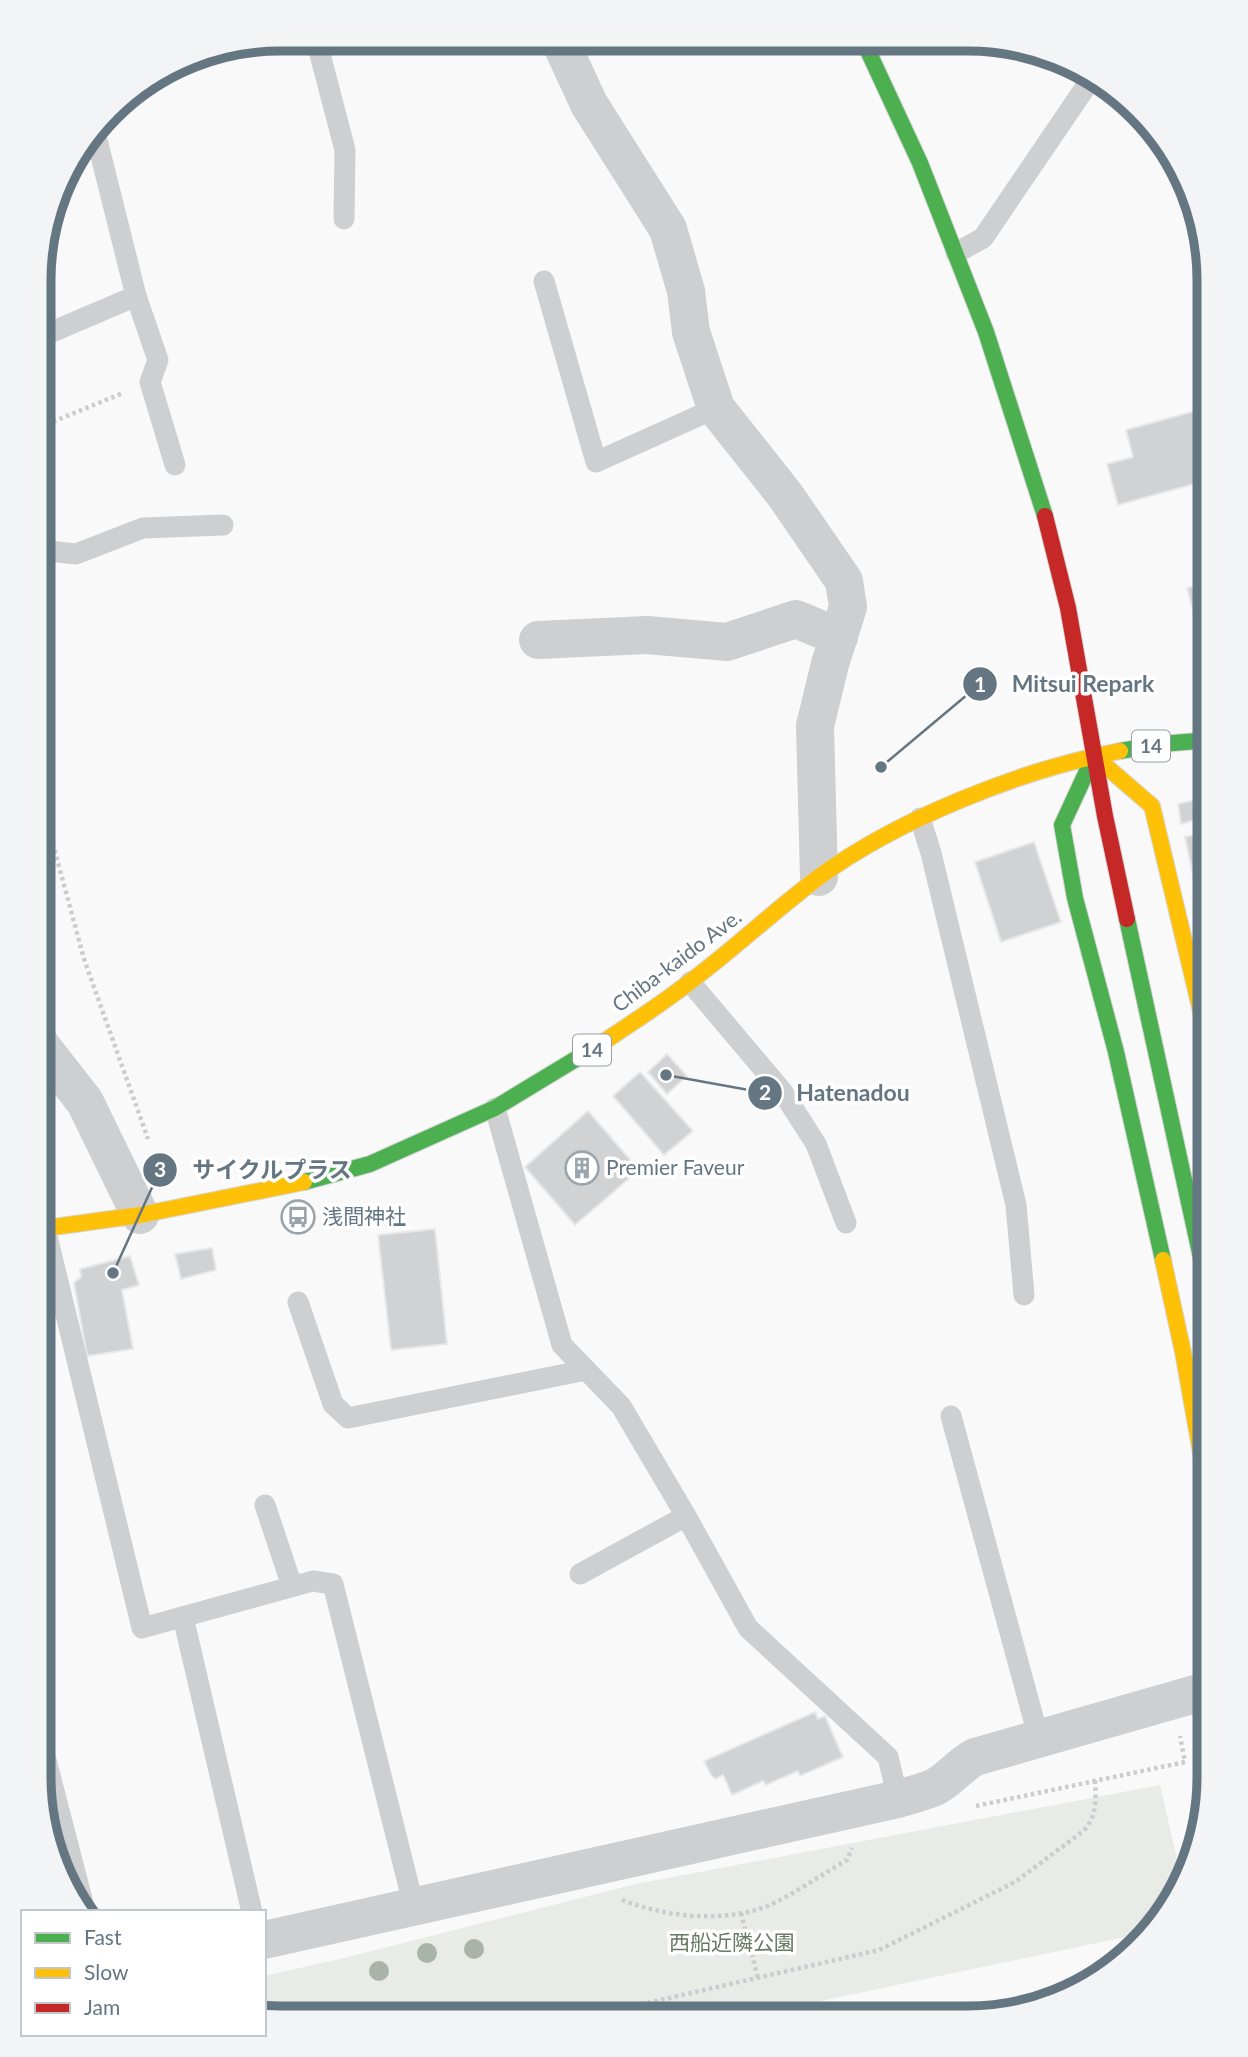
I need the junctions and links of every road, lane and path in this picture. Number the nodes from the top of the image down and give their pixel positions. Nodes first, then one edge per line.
1 (319, 51) edge
2 (565, 51) edge
3 (868, 51) edge
4 (1088, 84) edge
5 (97, 141) edge
6 (344, 219) dead end
7 (956, 253) junction
8 (544, 281) dead end
9 (136, 296) junction
10 (51, 332) edge
11 (150, 382) junction
12 (716, 408) junction
13 (51, 422) edge
14 (175, 465) dead end
15 (223, 525) dead end
16 (51, 551) edge
17 (839, 637) junction
18 (538, 640) dead end
19 (1197, 741) edge
20 (1094, 756) junction
21 (920, 818) junction
22 (51, 837) edge
23 (819, 877) junction
24 (691, 982) junction
25 (1197, 995) edge
26 (51, 1057) edge
27 (495, 1108) junction
28 (149, 1141) dead end
29 (140, 1215) junction
30 (846, 1223) dead end
31 (51, 1228) edge
32 (1197, 1240) edge
33 (51, 1265) edge
34 (1024, 1295) dead end
35 (298, 1303) dead end
36 (586, 1370) junction
37 (951, 1416) dead end
38 (1197, 1432) edge
39 (265, 1505) dead end
40 (686, 1516) junction
41 (580, 1574) dead end
42 (292, 1587) junction
43 (183, 1617) junction
44 (1197, 1693) edge
45 (1178, 1725) dead end
46 (1039, 1739) junction
47 (51, 1784) edge
48 (898, 1799) junction
49 (856, 1841) dead end
50 (79, 1888) edge
51 (618, 1899) dead end
52 (414, 1907) junction
53 (252, 1910) edge
54 (741, 1913) junction
55 (266, 1940) edge
56 (758, 1978) junction
57 (635, 2006) edge

1 - 6 lane
2 - 12 street
3 - 7 main road
4 - 7 lane
5 - 9 lane
7 - 20 main road
8 - 12 lane
9 - 10 lane
9 - 11 lane
11 - 13 path
11 - 14 lane
12 - 17 street
15 - 16 lane
17 - 18 street
17 - 23 street
19 - 20 main road, Chiba-kaido Ave. / 14
20 - 21 main road, Chiba-kaido Ave. / 14
20 - 25 main road
20 - 32 main road
20 - 38 main road
21 - 23 main road, Chiba-kaido Ave. / 14
21 - 34 lane
22 - 28 path
23 - 24 main road, Chiba-kaido Ave. / 14
24 - 27 main road, Chiba-kaido Ave. / 14
24 - 30 lane
26 - 29 street
27 - 29 main road, Chiba-kaido Ave. / 14
27 - 36 lane
29 - 31 main road, Chiba-kaido Ave. / 14
33 - 43 lane
35 - 36 lane
36 - 40 lane
37 - 46 lane
39 - 42 lane
40 - 41 lane
40 - 48 lane
42 - 43 lane
42 - 52 lane
43 - 53 lane
44 - 46 street
45 - 56 path
46 - 48 street
47 - 50 lane
48 - 52 street
49 - 54 path
51 - 54 path
52 - 55 street
54 - 56 path
56 - 57 path

